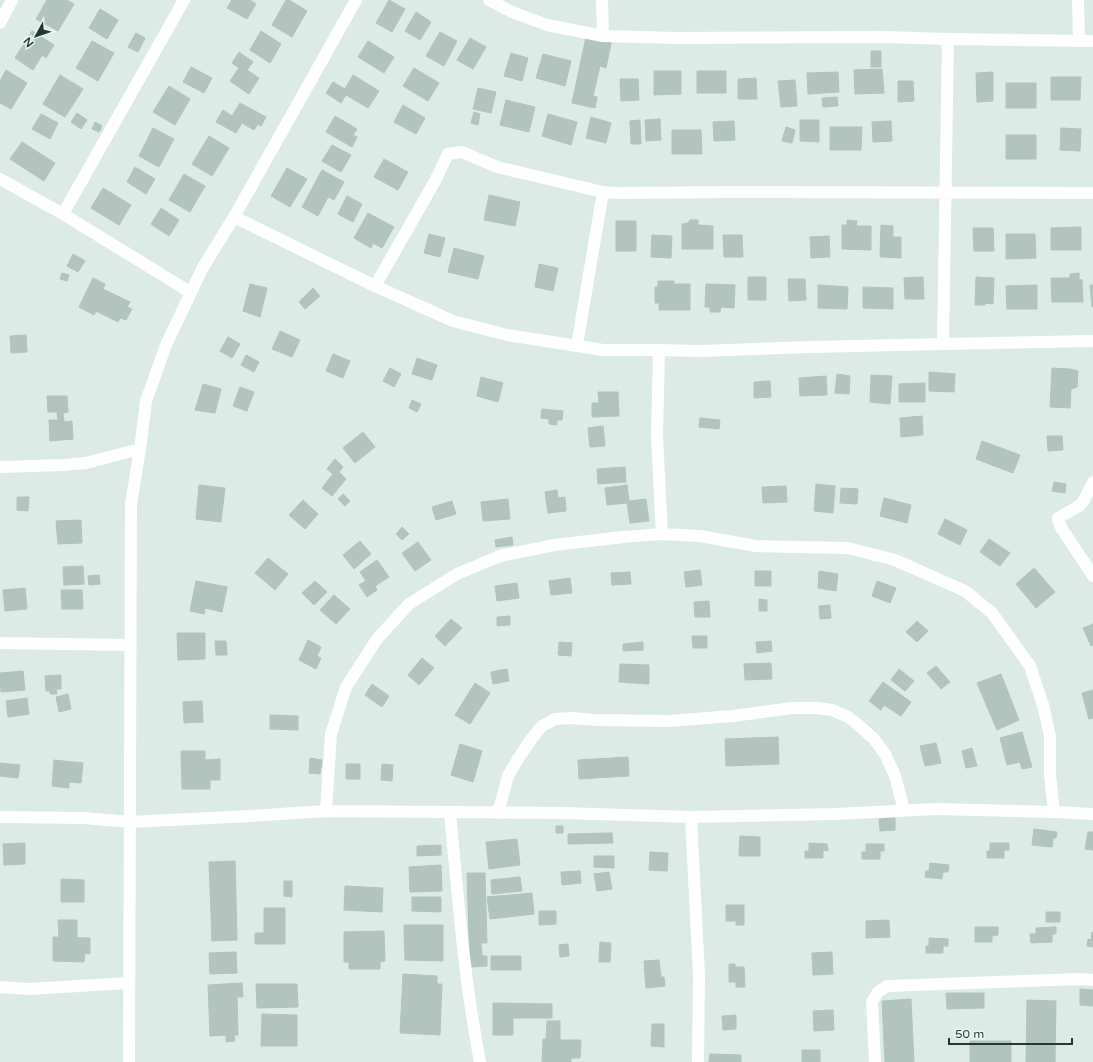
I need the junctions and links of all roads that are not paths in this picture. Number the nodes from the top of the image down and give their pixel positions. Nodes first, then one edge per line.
1 (12, 0) edge
2 (184, 0) edge
3 (356, 0) edge
4 (489, 0) edge
5 (602, 0) edge
6 (1078, 0) edge
7 (0, 23) edge
8 (603, 36) junction
9 (948, 39) junction
10 (1079, 41) junction
11 (1093, 41) edge
12 (0, 179) edge
13 (603, 192) junction
14 (946, 193) junction
15 (1093, 193) edge
16 (63, 214) junction
17 (234, 217) junction
18 (375, 286) junction
19 (190, 292) junction
20 (1093, 341) edge
21 (943, 344) junction
22 (577, 345) junction
23 (659, 350) junction
24 (140, 449) junction
25 (0, 467) edge
26 (1093, 482) edge
27 (662, 534) junction
28 (1093, 576) edge
29 (0, 643) edge
30 (130, 645) junction
31 (904, 810) junction
32 (326, 811) junction
33 (498, 812) junction
34 (1054, 812) junction
35 (450, 813) junction
36 (1093, 814) edge
37 (0, 817) edge
38 (692, 817) junction
39 (130, 822) junction
40 (1093, 980) edge
41 (129, 983) junction
42 (0, 987) edge
43 (129, 1062) edge
44 (480, 1062) edge
45 (698, 1062) edge
46 (875, 1062) edge

1 - 7 street
2 - 16 street
3 - 17 street
4 - 8 street
5 - 8 street
6 - 10 street
8 - 9 street
9 - 10 street
9 - 14 street
10 - 11 street
12 - 16 street
13 - 14 street
13 - 18 street
13 - 22 street
14 - 15 street
14 - 21 street
16 - 19 street
17 - 18 street
17 - 19 street
18 - 22 street
19 - 24 street
20 - 21 street
21 - 23 street
22 - 23 street
23 - 27 street
24 - 25 street
24 - 30 street
26 - 28 street
27 - 32 street
27 - 34 street
29 - 30 street
30 - 39 street
31 - 33 street
31 - 34 street
31 - 38 street
32 - 35 street
32 - 39 street
33 - 35 street
33 - 38 street
34 - 36 street
35 - 44 street
37 - 39 street
38 - 45 street
39 - 41 street
40 - 46 street
41 - 42 street
41 - 43 street

